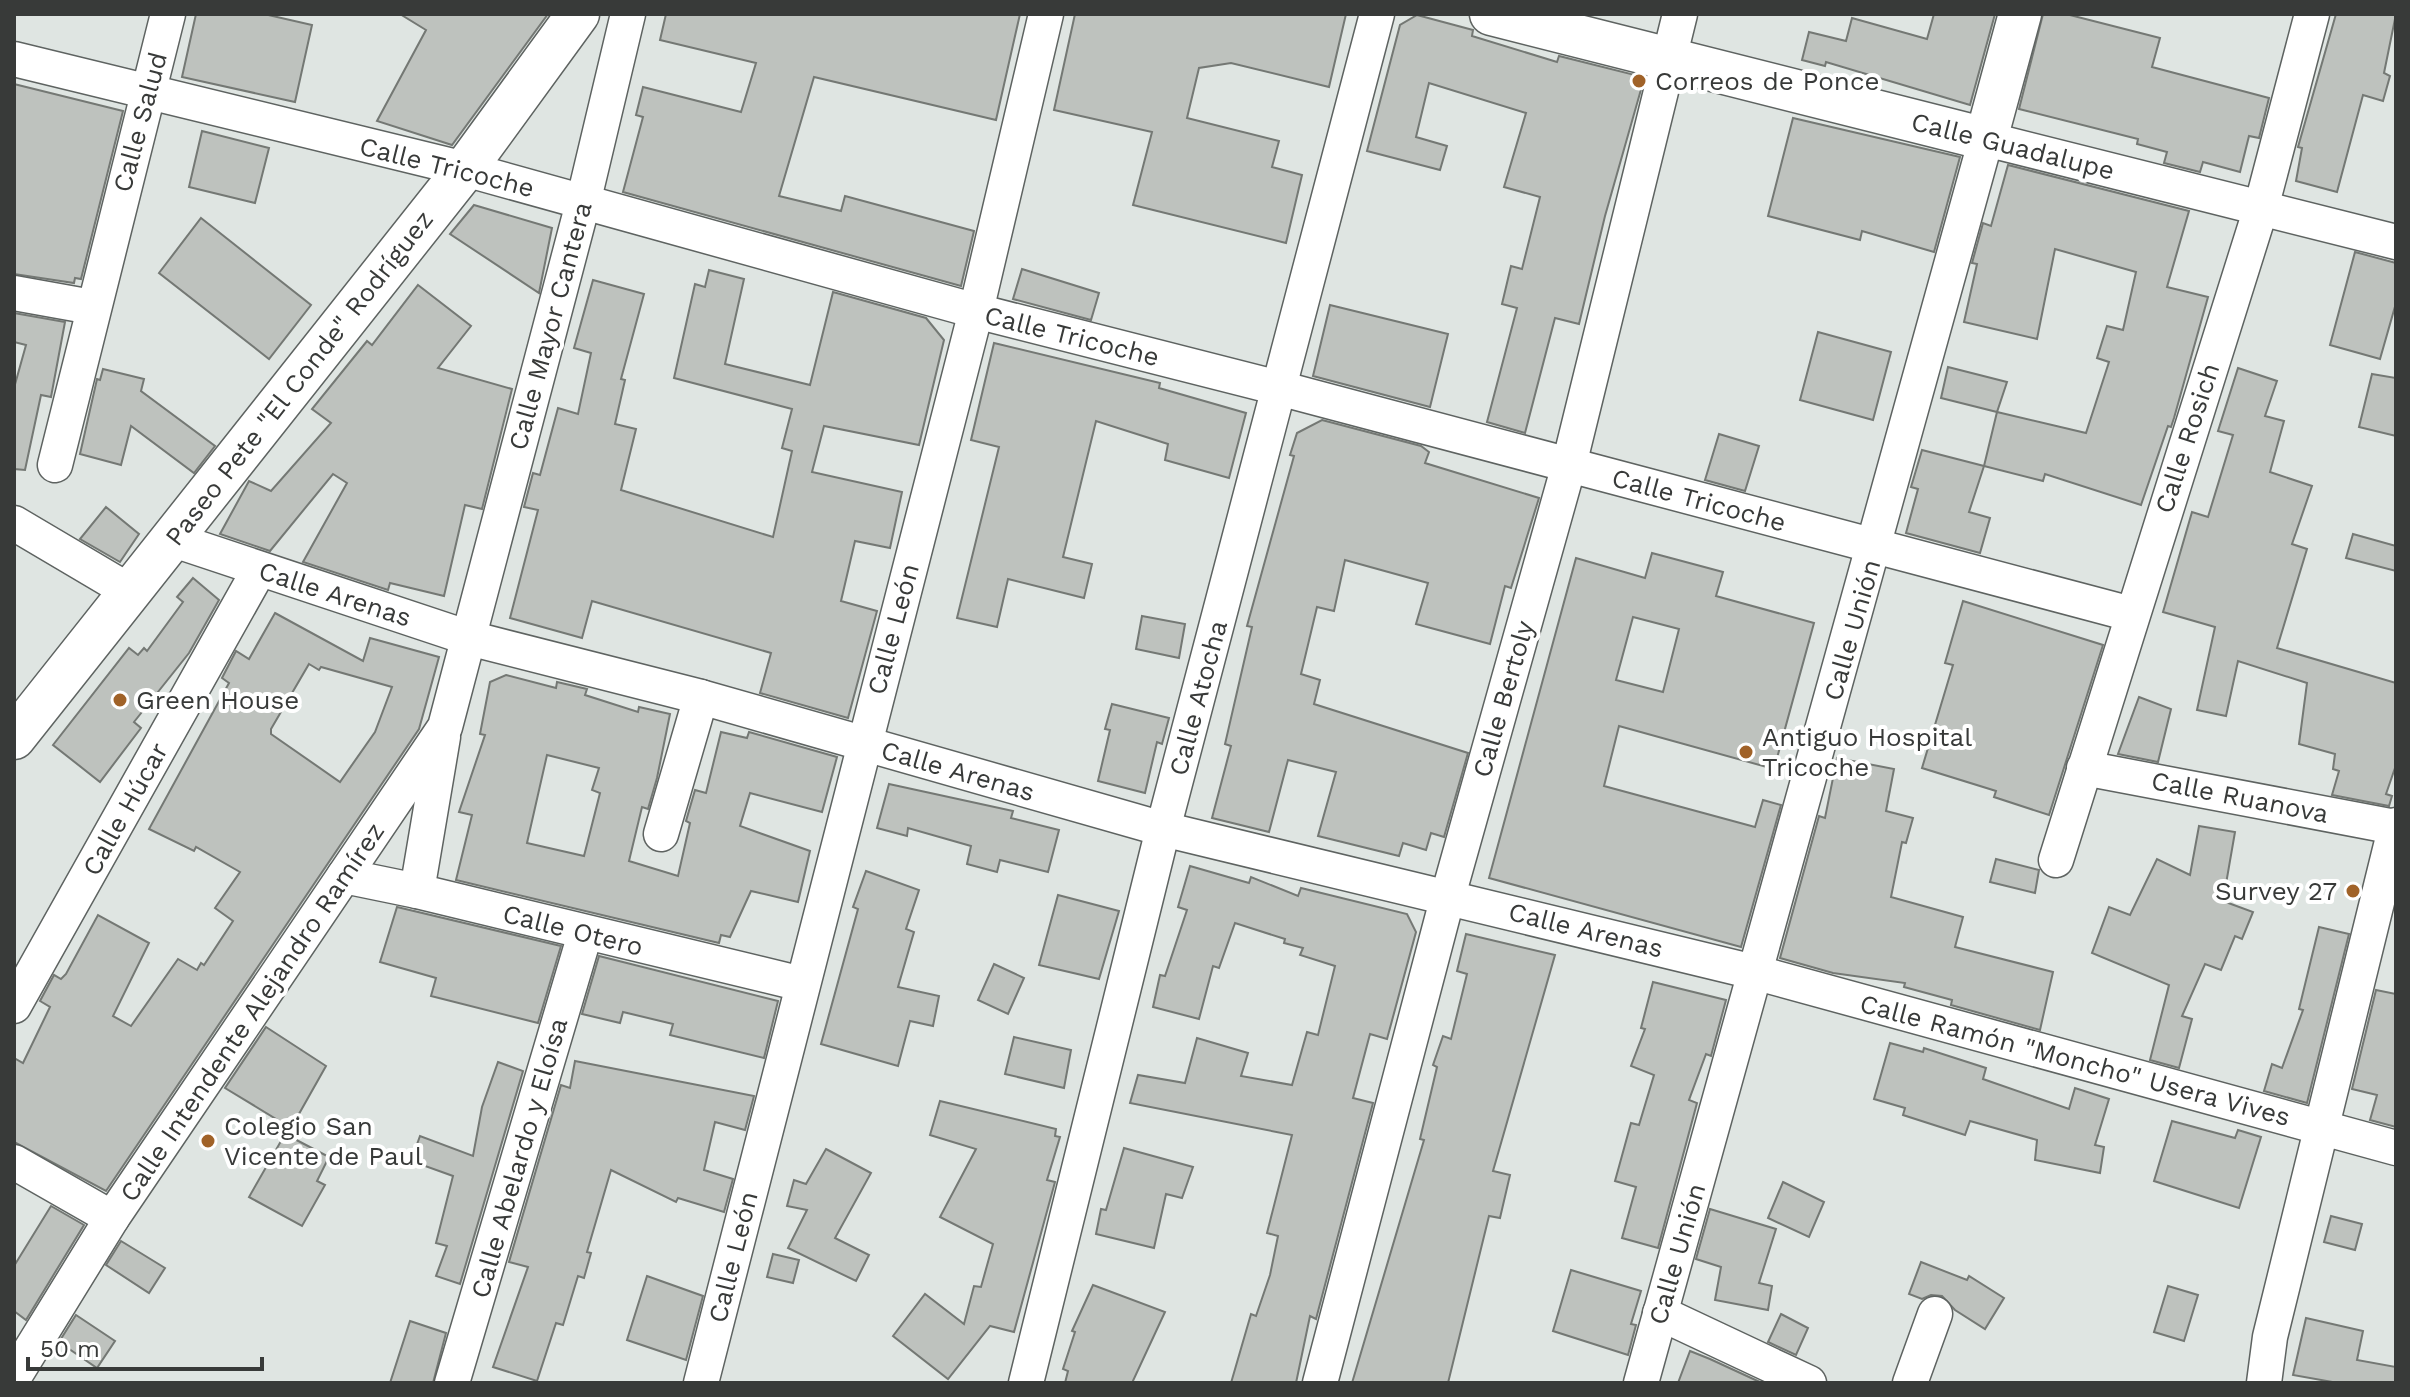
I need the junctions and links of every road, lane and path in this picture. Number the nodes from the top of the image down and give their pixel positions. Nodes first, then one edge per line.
1 (168, 14) edge
2 (578, 14) edge
3 (628, 14) edge
4 (1046, 14) edge
5 (1377, 14) edge
6 (1491, 14) edge
7 (1680, 14) edge
8 (2020, 14) edge
9 (2312, 14) edge
10 (1667, 58) junction
11 (14, 59) edge
12 (149, 93) junction
13 (1986, 139) junction
14 (465, 169) junction
15 (583, 203) junction
16 (2261, 208) junction
17 (2396, 242) edge
18 (14, 293) edge
19 (92, 307) junction
20 (976, 311) junction
21 (1279, 388) junction
22 (55, 465) dead end
23 (1569, 465) junction
24 (14, 523) edge
25 (171, 539) junction
26 (1876, 547) junction
27 (259, 570) junction
28 (129, 591) junction
29 (2131, 614) junction
30 (469, 638) junction
31 (701, 697) junction
32 (445, 727) junction
33 (14, 738) edge
34 (863, 745) junction
35 (2084, 768) junction
36 (2396, 826) edge
37 (1163, 829) junction
38 (661, 834) dead end
39 (2056, 860) dead end
40 (344, 876) junction
41 (417, 891) junction
42 (1448, 896) junction
43 (585, 934) junction
44 (1754, 972) junction
45 (802, 984) junction
46 (14, 1006) edge
47 (2321, 1128) junction
48 (2396, 1148) edge
49 (14, 1162) edge
50 (112, 1218) junction
51 (1660, 1313) junction
52 (1935, 1314) dead end
53 (14, 1377) edge
54 (452, 1383) edge
55 (701, 1383) edge
56 (1026, 1383) edge
57 (1320, 1383) edge
58 (1641, 1383) edge
59 (1809, 1383) edge
60 (1910, 1383) edge
61 (2264, 1383) edge

1 - 12 street, Calle Salud
2 - 14 street, Paseo Pete "El Conde" Rodríguez
3 - 15 street, Calle Mayor Cantera
4 - 20 street, Calle León
5 - 21 street, Calle Atocha
6 - 10 street, Calle Guadalupe
7 - 10 street, Calle Bertoly
8 - 13 street, Calle Unión
9 - 16 street, Calle Rosich
10 - 13 street, Calle Guadalupe
10 - 23 street, Calle Bertoly
11 - 12 street, Calle Tricoche
12 - 14 street, Calle Tricoche
12 - 19 street, Calle Salud
13 - 16 street, Calle Guadalupe
13 - 26 street, Calle Unión
14 - 15 street, Calle Tricoche
14 - 25 street, Paseo Pete "El Conde" Rodríguez
15 - 20 street, Calle Tricoche
15 - 30 street, Calle Mayor Cantera
16 - 17 street, Calle Guadalupe
16 - 29 street, Calle Rosich
18 - 19 street
19 - 22 street, Calle Salud
20 - 21 street, Calle Tricoche
20 - 34 street, Calle León
21 - 23 street, Calle Tricoche
21 - 37 street, Calle Atocha
23 - 26 street, Calle Tricoche
23 - 42 street, Calle Bertoly
24 - 28 street
25 - 27 street, Calle Arenas
25 - 28 street, Paseo Pete "El Conde" Rodríguez
26 - 29 street, Calle Tricoche
26 - 44 street, Calle Unión
27 - 30 street, Calle Arenas
27 - 46 street, Calle Húcar
28 - 33 street, Paseo Pete "El Conde" Rodríguez
29 - 35 street, Calle Rosich
30 - 31 street, Calle Arenas
30 - 32 street, Calle Intendente Alejandro Ramírez
31 - 34 street, Calle Arenas
31 - 38 street
32 - 40 street, Calle Intendente Alejandro Ramírez
32 - 41 street
34 - 37 street, Calle Arenas
34 - 45 street, Calle León
35 - 36 street, Calle Ruanova
35 - 39 street, Calle Rosich
36 - 47 street
37 - 42 street, Calle Arenas
37 - 56 street, Calle Atocha
40 - 41 street, Calle Otero
40 - 50 street, Calle Intendente Alejandro Ramírez
41 - 43 street, Calle Otero
42 - 44 street, Calle Arenas
42 - 57 street, Calle Bertoly
43 - 45 street, Calle Otero
43 - 54 street, Calle Abelardo y Eloísa
44 - 47 street, Calle Ramón "Moncho" Usera Vives
44 - 51 street, Calle Unión
45 - 55 street, Calle León
47 - 48 street, Calle Ramón "Moncho" Usera Vives
47 - 61 street
49 - 50 street
50 - 53 street, Calle Intendente Alejandro Ramírez
51 - 58 street, Calle Unión
51 - 59 street
52 - 60 street

